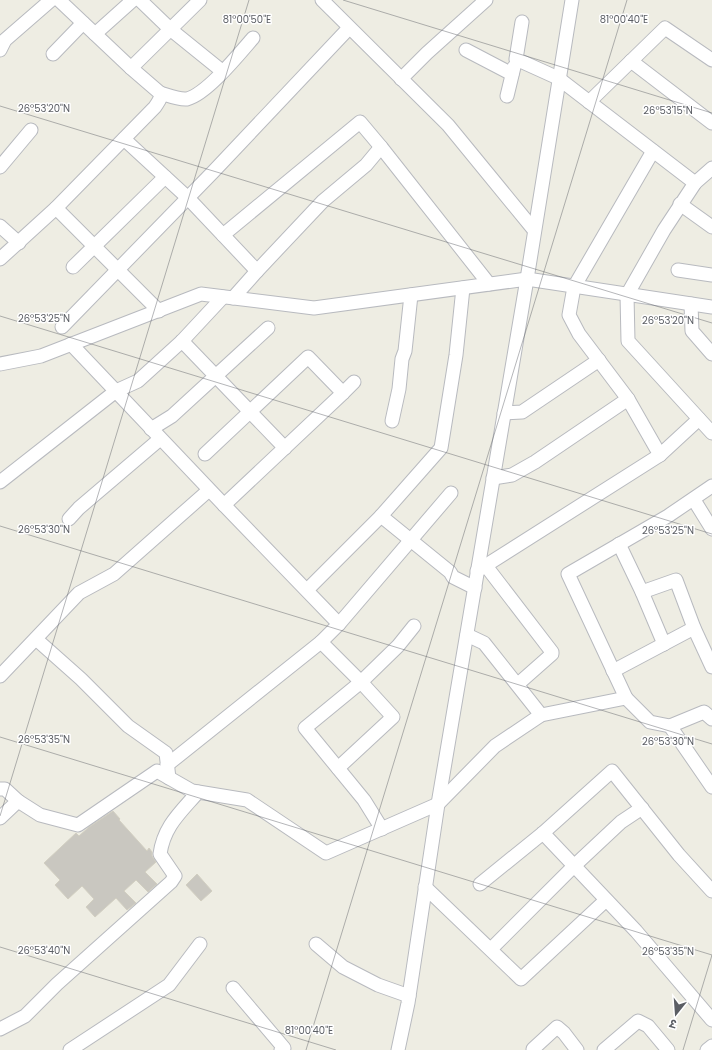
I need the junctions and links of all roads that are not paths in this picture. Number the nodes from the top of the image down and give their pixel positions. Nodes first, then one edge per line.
1 (51, 0) edge
2 (59, 0) edge
3 (132, 0) edge
4 (140, 0) edge
5 (200, 0) edge
6 (322, 0) edge
7 (486, 0) edge
8 (572, 0) edge
9 (522, 22) dead end
10 (83, 23) junction
11 (349, 28) junction
12 (170, 29) junction
13 (95, 34) junction
14 (254, 38) dead end
15 (0, 50) edge
16 (466, 50) dead end
17 (53, 54) dead end
18 (516, 59) junction
19 (712, 60) edge
20 (631, 61) junction
21 (131, 68) junction
22 (222, 71) junction
23 (512, 74) junction
24 (558, 78) junction
25 (401, 79) junction
26 (160, 93) junction
27 (507, 96) dead end
28 (589, 102) junction
29 (712, 123) edge
30 (31, 130) dead end
31 (124, 139) junction
32 (381, 147) junction
33 (653, 151) junction
34 (0, 167) edge
35 (712, 168) edge
36 (165, 177) junction
37 (695, 183) junction
38 (188, 198) junction
39 (680, 204) junction
40 (56, 208) junction
41 (0, 226) edge
42 (712, 227) edge
43 (534, 230) junction
44 (222, 235) junction
45 (18, 243) junction
46 (94, 247) junction
47 (0, 259) edge
48 (73, 267) dead end
49 (118, 270) junction
50 (678, 270) dead end
51 (257, 271) junction
52 (712, 275) edge
53 (527, 279) junction
54 (489, 284) junction
55 (574, 287) junction
56 (463, 288) junction
57 (627, 294) junction
58 (411, 295) junction
59 (228, 298) junction
60 (691, 304) junction
61 (712, 307) edge
62 (159, 311) junction
63 (62, 327) dead end
64 (268, 328) dead end
65 (182, 341) junction
66 (71, 344) junction
67 (712, 354) edge
68 (599, 360) junction
69 (0, 364) edge
70 (216, 376) junction
71 (354, 382) dead end
72 (116, 391) junction
73 (343, 393) junction
74 (628, 399) junction
75 (251, 412) junction
76 (504, 413) junction
77 (699, 418) junction
78 (392, 421) dead end
79 (151, 429) junction
80 (712, 433) edge
81 (160, 438) junction
82 (285, 448) junction
83 (205, 454) dead end
84 (660, 454) junction
85 (493, 478) junction
86 (0, 482) edge
87 (712, 486) edge
88 (209, 490) junction
89 (451, 493) dead end
90 (694, 500) junction
91 (224, 506) junction
92 (381, 516) junction
93 (69, 519) dead end
94 (712, 529) edge
95 (411, 541) junction
96 (619, 544) junction
97 (481, 568) junction
98 (474, 588) junction
99 (307, 590) junction
100 (642, 592) junction
101 (339, 624) junction
102 (414, 626) dead end
103 (694, 628) junction
104 (467, 635) junction
105 (36, 639) junction
106 (321, 642) junction
107 (664, 644) junction
108 (712, 667) edge
109 (613, 671) junction
110 (0, 676) edge
111 (361, 682) junction
112 (518, 684) junction
113 (626, 698) junction
114 (541, 715) junction
115 (712, 719) edge
116 (670, 726) junction
117 (167, 765) junction
118 (338, 768) junction
119 (169, 778) junction
120 (712, 787) edge
121 (0, 790) edge
122 (198, 792) junction
123 (18, 801) junction
124 (438, 804) junction
125 (642, 808) junction
126 (0, 818) edge
127 (382, 829) junction
128 (543, 833) junction
129 (574, 866) junction
130 (480, 884) dead end
131 (425, 887) junction
132 (712, 891) edge
133 (606, 900) junction
134 (200, 944) dead end
135 (316, 944) dead end
136 (491, 950) junction
137 (233, 988) dead end
138 (409, 996) junction
139 (712, 1020) edge
140 (0, 1029) edge
141 (712, 1046) edge
142 (533, 1049) dead end
143 (70, 1050) edge
144 (281, 1050) edge
145 (398, 1050) edge
146 (577, 1050) edge
147 (604, 1050) edge
148 (668, 1050) edge
149 (707, 1050) edge

1 - 15 street
2 - 10 street
3 - 13 street
4 - 12 street
5 - 12 street
6 - 11 street
7 - 25 street
8 - 24 street
9 - 18 street
10 - 13 street
10 - 17 street
11 - 25 street
11 - 38 street
12 - 21 street
12 - 22 street
13 - 21 street
14 - 22 street
16 - 23 street
18 - 23 street
18 - 24 street
19 - 20 street
20 - 28 street
20 - 29 street
21 - 26 street
22 - 26 street
23 - 27 street
24 - 28 street
24 - 43 street
25 - 43 street
26 - 31 street
28 - 33 street
30 - 34 street
31 - 36 street
31 - 40 street
32 - 44 street
32 - 51 street
32 - 54 street
33 - 37 street
33 - 55 street
35 - 37 street
36 - 38 street
36 - 46 street
37 - 39 street
38 - 44 street
38 - 49 street
39 - 42 street
39 - 57 street
40 - 45 street
40 - 46 street
41 - 45 street
43 - 53 street
44 - 51 street
45 - 47 street
46 - 48 street
46 - 49 street
49 - 62 street
49 - 63 street
50 - 52 street
51 - 59 street
53 - 54 street
53 - 55 street
53 - 76 street
54 - 56 street
55 - 57 street
55 - 68 street
56 - 58 street
56 - 92 street
57 - 60 street
57 - 77 street
58 - 59 street
58 - 78 street
59 - 62 street
59 - 65 street
60 - 61 street
60 - 67 street
62 - 66 street
64 - 70 street
65 - 70 street
65 - 72 street
66 - 69 street
66 - 72 street
68 - 74 street
68 - 76 street
70 - 75 street
70 - 79 street
71 - 73 street
72 - 79 street
72 - 86 street
73 - 75 street
73 - 82 street
74 - 84 street
74 - 85 street
75 - 82 street
75 - 83 street
76 - 85 street
77 - 80 street
77 - 84 street
79 - 81 street
81 - 88 street
81 - 93 street
82 - 91 street
84 - 97 street
85 - 97 street
87 - 90 street
88 - 91 street
88 - 105 street
89 - 95 street
90 - 94 street
90 - 96 street
91 - 99 street
92 - 95 street
92 - 99 street
95 - 98 street
95 - 101 street
96 - 100 street
96 - 109 street
97 - 98 street
97 - 112 street
98 - 104 street
99 - 101 street
100 - 103 street
100 - 107 street
101 - 106 street
102 - 111 street
103 - 107 street
103 - 108 street
104 - 112 street
104 - 124 street
105 - 110 street
105 - 117 street
106 - 111 street
106 - 117 street
107 - 109 street
109 - 113 street
111 - 118 street
111 - 118 street
112 - 114 street
113 - 114 street
113 - 116 street
114 - 124 street
115 - 116 street
116 - 120 street
117 - 119 street
118 - 127 street
119 - 122 street
119 - 123 street
121 - 123 street
122 - 127 street
122 - 140 street
123 - 126 street
124 - 127 street
124 - 131 street
125 - 128 street
125 - 129 street
125 - 132 street
128 - 129 street
128 - 130 street
129 - 133 street
129 - 136 street
131 - 136 street
131 - 138 street
133 - 136 street
133 - 139 street
134 - 143 street
135 - 138 street
137 - 144 street
138 - 145 street
141 - 149 street
142 - 146 street
147 - 148 street

